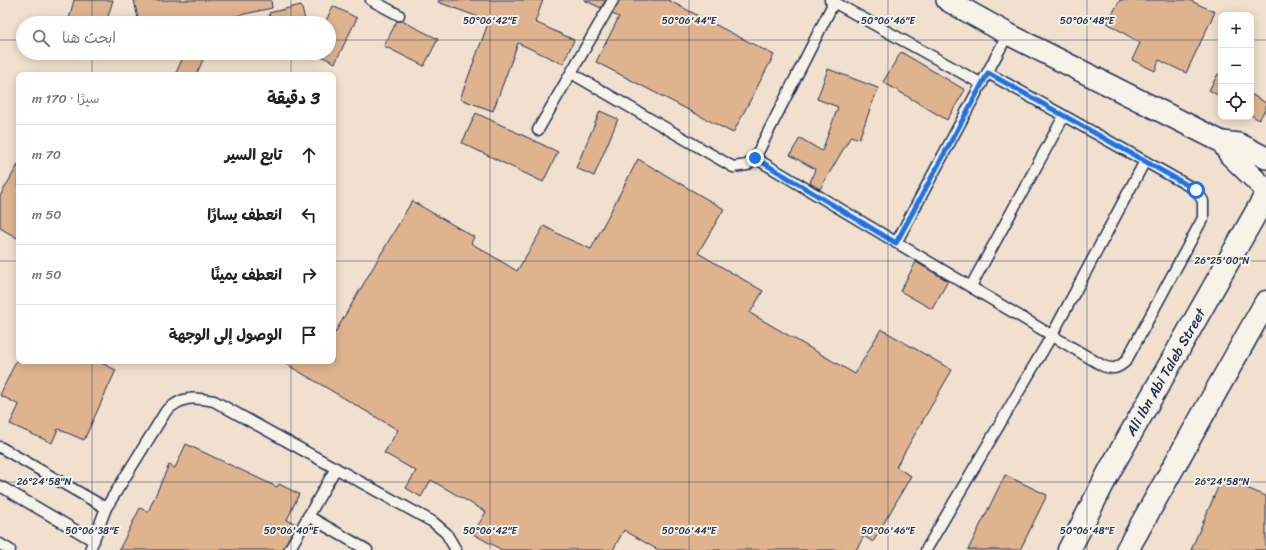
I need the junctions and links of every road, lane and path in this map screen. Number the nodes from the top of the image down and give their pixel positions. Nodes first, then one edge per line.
1 (371, 0) edge
2 (613, 0) edge
3 (947, 0) edge
4 (832, 1) edge
5 (399, 15) dead end
6 (1008, 34) junction
7 (571, 73) junction
8 (988, 73) junction
9 (982, 84) junction
10 (1064, 116) junction
11 (538, 130) dead end
12 (1222, 142) junction
13 (755, 158) junction
14 (1266, 158) edge
15 (1145, 161) junction
16 (1266, 190) edge
17 (1266, 195) edge
18 (896, 243) junction
19 (971, 286) junction
20 (1266, 302) edge
21 (1052, 335) junction
22 (0, 447) edge
23 (336, 468) junction
24 (0, 486) edge
25 (106, 508) junction
26 (308, 516) junction
27 (0, 544) edge
28 (92, 546) edge
29 (10, 550) edge
30 (289, 550) edge
31 (367, 550) edge
32 (456, 550) edge
33 (926, 550) edge
34 (1068, 550) edge
35 (1127, 550) edge

1 - 5 lane
2 - 7 lane
3 - 6 street
4 - 9 lane
4 - 13 lane
6 - 8 lane
6 - 12 street
7 - 11 lane
7 - 13 lane
8 - 9 lane
8 - 10 lane
9 - 18 lane
10 - 15 lane
10 - 19 lane
12 - 14 street
12 - 16 street
13 - 18 lane
15 - 21 lane
15 - 21 lane
17 - 34 street, Ali Ibn Abi Taleb Street
18 - 19 lane
19 - 21 lane
20 - 35 street
21 - 33 lane
22 - 25 lane
23 - 25 lane
23 - 26 lane
23 - 32 lane
24 - 28 lane
25 - 28 lane
26 - 30 lane
26 - 31 lane
27 - 29 lane

